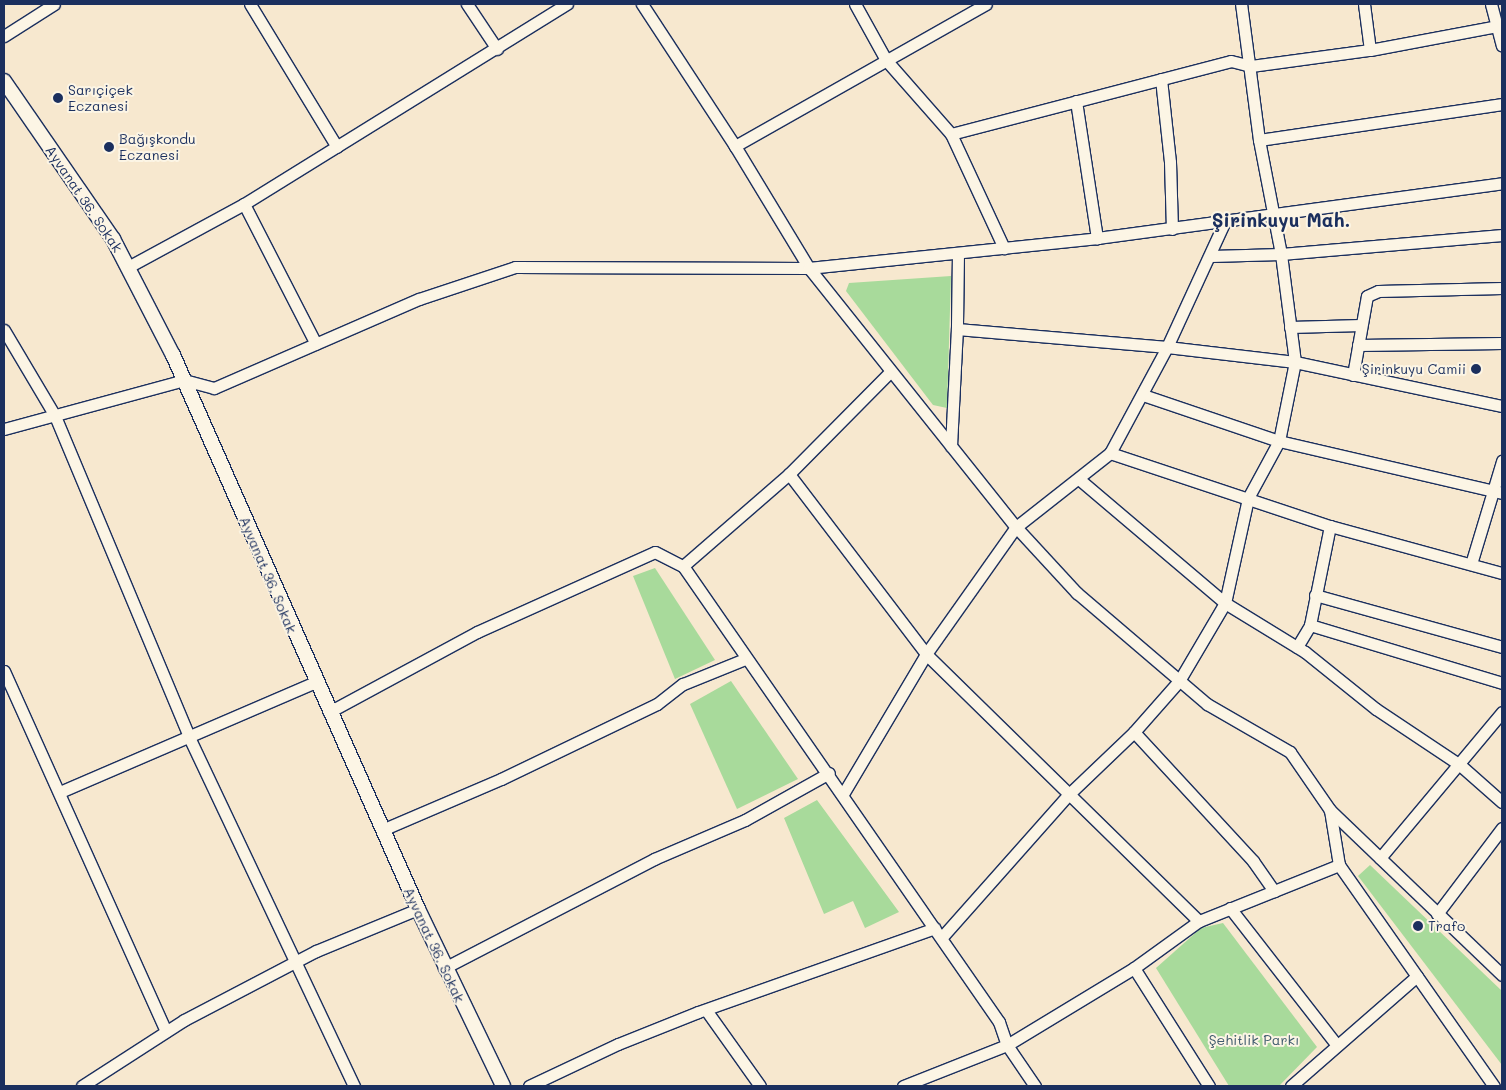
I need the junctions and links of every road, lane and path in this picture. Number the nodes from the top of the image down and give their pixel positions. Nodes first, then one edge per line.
1 (54, 4) edge
2 (250, 4) edge
3 (467, 4) edge
4 (567, 4) edge
5 (642, 4) edge
6 (856, 4) edge
7 (986, 4) edge
8 (1242, 4) edge
9 (1364, 4) edge
10 (1491, 4) edge
11 (1496, 26) junction
12 (4, 36) edge
13 (1502, 46) edge
14 (497, 49) junction
15 (1370, 50) junction
16 (886, 60) junction
17 (1251, 66) junction
18 (1161, 79) junction
19 (4, 81) edge
20 (1076, 102) junction
21 (1502, 104) edge
22 (951, 134) junction
23 (1259, 140) junction
24 (735, 146) junction
25 (337, 147) junction
26 (1502, 183) edge
27 (244, 204) junction
28 (1272, 214) junction
29 (1224, 223) junction
30 (1172, 229) junction
31 (1502, 235) edge
32 (1097, 238) junction
33 (1004, 248) junction
34 (958, 252) junction
35 (1281, 254) junction
36 (1211, 256) junction
37 (128, 268) junction
38 (809, 268) junction
39 (1502, 288) edge
40 (1361, 325) junction
41 (1290, 327) junction
42 (957, 329) junction
43 (4, 330) edge
44 (1502, 343) edge
45 (316, 344) junction
46 (1358, 345) junction
47 (1167, 347) junction
48 (1295, 362) junction
49 (890, 372) junction
50 (1353, 375) junction
51 (184, 380) junction
52 (1143, 395) junction
53 (1502, 406) edge
54 (55, 416) junction
55 (4, 429) edge
56 (1279, 441) junction
57 (950, 446) junction
58 (1110, 453) junction
59 (1502, 461) edge
60 (789, 474) junction
61 (1080, 480) junction
62 (1498, 492) edge
63 (1248, 498) junction
64 (1330, 526) junction
65 (1016, 527) junction
66 (1471, 564) junction
67 (683, 566) junction
68 (1502, 573) edge
69 (1314, 595) junction
70 (1225, 603) junction
71 (1310, 625) junction
72 (1502, 647) edge
73 (1297, 648) junction
74 (926, 654) junction
75 (744, 659) junction
76 (4, 671) edge
77 (1179, 681) junction
78 (316, 682) junction
79 (1502, 683) edge
80 (329, 712) junction
81 (1502, 712) edge
82 (1134, 732) junction
83 (189, 737) junction
84 (1460, 765) junction
85 (829, 773) junction
86 (60, 792) junction
87 (843, 794) junction
88 (1068, 795) junction
89 (1502, 802) edge
90 (1330, 810) junction
91 (1502, 828) edge
92 (382, 830) junction
93 (1380, 858) junction
94 (1338, 865) junction
95 (1274, 890) junction
96 (1230, 908) junction
97 (418, 910) junction
98 (1437, 914) junction
99 (1199, 921) junction
100 (939, 933) junction
101 (297, 961) junction
102 (444, 968) junction
103 (1134, 968) junction
104 (1502, 975) edge
105 (1417, 976) junction
106 (706, 1010) junction
107 (166, 1031) junction
108 (1336, 1044) junction
109 (1007, 1045) junction
110 (82, 1086) edge
111 (354, 1086) edge
112 (503, 1086) edge
113 (529, 1086) edge
114 (760, 1086) edge
115 (904, 1086) edge
116 (1035, 1086) edge
117 (1209, 1086) edge
118 (1291, 1086) edge
119 (1494, 1086) edge

1 - 12 street
2 - 25 street
3 - 14 street
4 - 14 street
5 - 24 street
6 - 16 street
7 - 16 street
8 - 17 street
9 - 15 street
10 - 11 street
11 - 13 street
11 - 15 street
14 - 25 street
15 - 17 street
16 - 22 street
16 - 24 street
17 - 18 street
17 - 23 street
18 - 20 street
18 - 30 street
19 - 37 street, Ayvanat 36. Sokak
20 - 22 street
20 - 32 street
21 - 23 street
22 - 33 street
23 - 28 street
24 - 38 street
25 - 27 street
26 - 28 street
27 - 37 street
27 - 45 street
28 - 29 street
28 - 35 street
29 - 30 street
29 - 36 street
30 - 32 street
31 - 35 street
32 - 33 street
33 - 34 street
34 - 38 street
34 - 42 street
35 - 36 street
35 - 41 street
36 - 47 street
37 - 51 street, Ayvanat 36. Sokak
38 - 45 street
38 - 49 street
39 - 40 street
40 - 41 street
40 - 46 street
41 - 48 street
42 - 47 street
42 - 57 street
43 - 54 street
44 - 46 street
45 - 51 street
46 - 50 street
47 - 48 street
47 - 52 street
48 - 50 street
48 - 56 street
49 - 57 street
49 - 60 street
50 - 53 street
51 - 54 street
51 - 78 street, Ayvanat 36. Sokak
52 - 56 street
52 - 58 street
54 - 55 street
54 - 83 street
56 - 62 street
56 - 63 street
57 - 65 street
58 - 61 street
58 - 63 street
59 - 62 street
60 - 67 street
60 - 74 street
61 - 65 street
61 - 70 street
62 - 66 street
63 - 64 street
63 - 70 street
64 - 66 street
64 - 69 street
65 - 74 street
65 - 77 street
66 - 68 street
67 - 75 street
67 - 80 street
69 - 71 street
69 - 72 street
70 - 73 street
70 - 77 street
71 - 73 street
71 - 79 street
73 - 84 street
74 - 87 street
74 - 88 street
75 - 85 street
75 - 92 street
76 - 86 street
77 - 82 street
77 - 90 street
78 - 80 street, Ayvanat 36. Sokak
78 - 83 street
80 - 92 street, Ayvanat 36. Sokak
81 - 84 street
82 - 88 street
82 - 95 street
83 - 86 street
83 - 101 street
84 - 89 street
84 - 93 street
85 - 87 street
85 - 102 street
86 - 107 street
87 - 100 street
88 - 99 street
88 - 100 street
90 - 93 street
90 - 94 street
91 - 98 street
92 - 97 street, Ayvanat 36. Sokak
93 - 98 street
94 - 95 street
94 - 105 street
95 - 96 street
96 - 99 street
96 - 108 street
97 - 101 street
97 - 102 street, Ayvanat 36. Sokak
98 - 104 street
99 - 103 street
100 - 106 street
100 - 109 street
101 - 107 street
101 - 111 street
102 - 112 street, Ayvanat 36. Sokak
103 - 109 street
103 - 117 street
105 - 108 street
105 - 119 street
106 - 113 street
106 - 114 street
107 - 110 street
108 - 118 street
109 - 115 street
109 - 116 street

